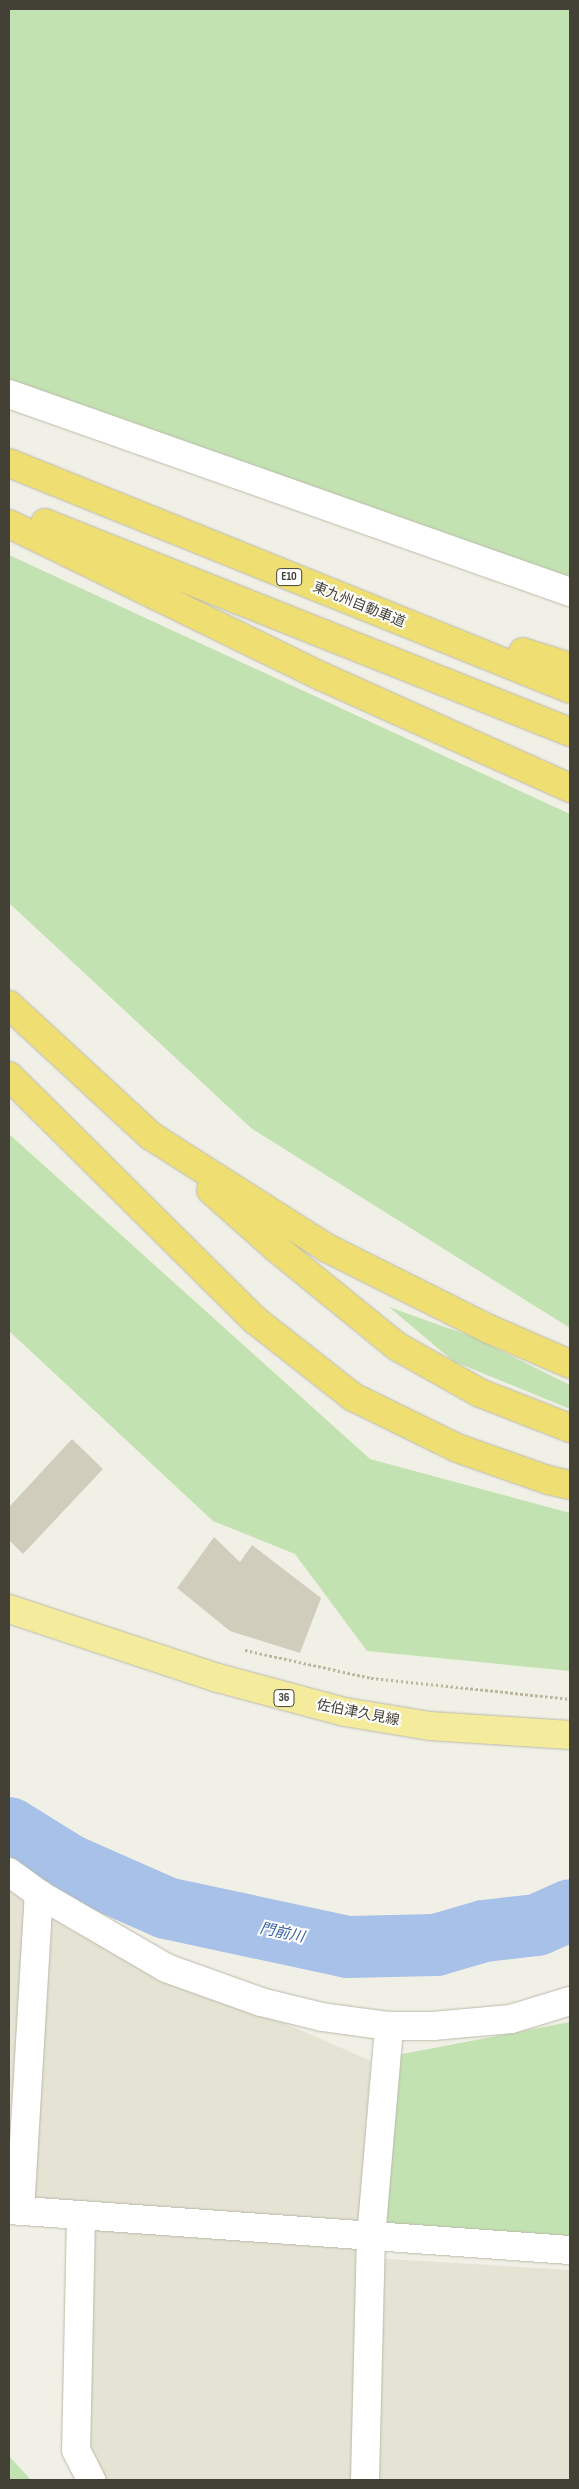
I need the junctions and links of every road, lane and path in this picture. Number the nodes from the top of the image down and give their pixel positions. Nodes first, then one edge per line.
1 (9, 394) edge
2 (9, 464) edge
3 (9, 508) edge
4 (9, 524) edge
5 (202, 543) junction
6 (570, 592) edge
7 (570, 667) edge
8 (570, 688) edge
9 (570, 732) edge
10 (570, 788) edge
11 (9, 1005) edge
12 (9, 1076) edge
13 (151, 1136) junction
14 (570, 1364) edge
15 (570, 1428) edge
16 (570, 1485) edge
17 (9, 1609) edge
18 (238, 1648) dead end
19 (570, 1699) edge
20 (570, 1735) edge
21 (9, 1872) edge
22 (38, 1894) junction
23 (570, 2001) edge
24 (389, 2026) junction
25 (14, 2211) edge
26 (81, 2216) junction
27 (370, 2238) junction
28 (570, 2250) edge
29 (91, 2480) edge
30 (365, 2480) edge

1 - 6 street
2 - 5 highway, 東九州自動車道 / E10
3 - 9 highway
4 - 10 highway
5 - 7 highway
5 - 8 highway, 東九州自動車道 / E10
11 - 13 highway
12 - 16 highway
13 - 14 highway
13 - 15 highway
17 - 20 main road, 佐伯津久見線 / 36
18 - 19 path
21 - 22 street
22 - 24 street
22 - 25 street
23 - 24 street
24 - 27 street
25 - 26 street
26 - 27 street
26 - 29 street
27 - 28 street
27 - 30 street

